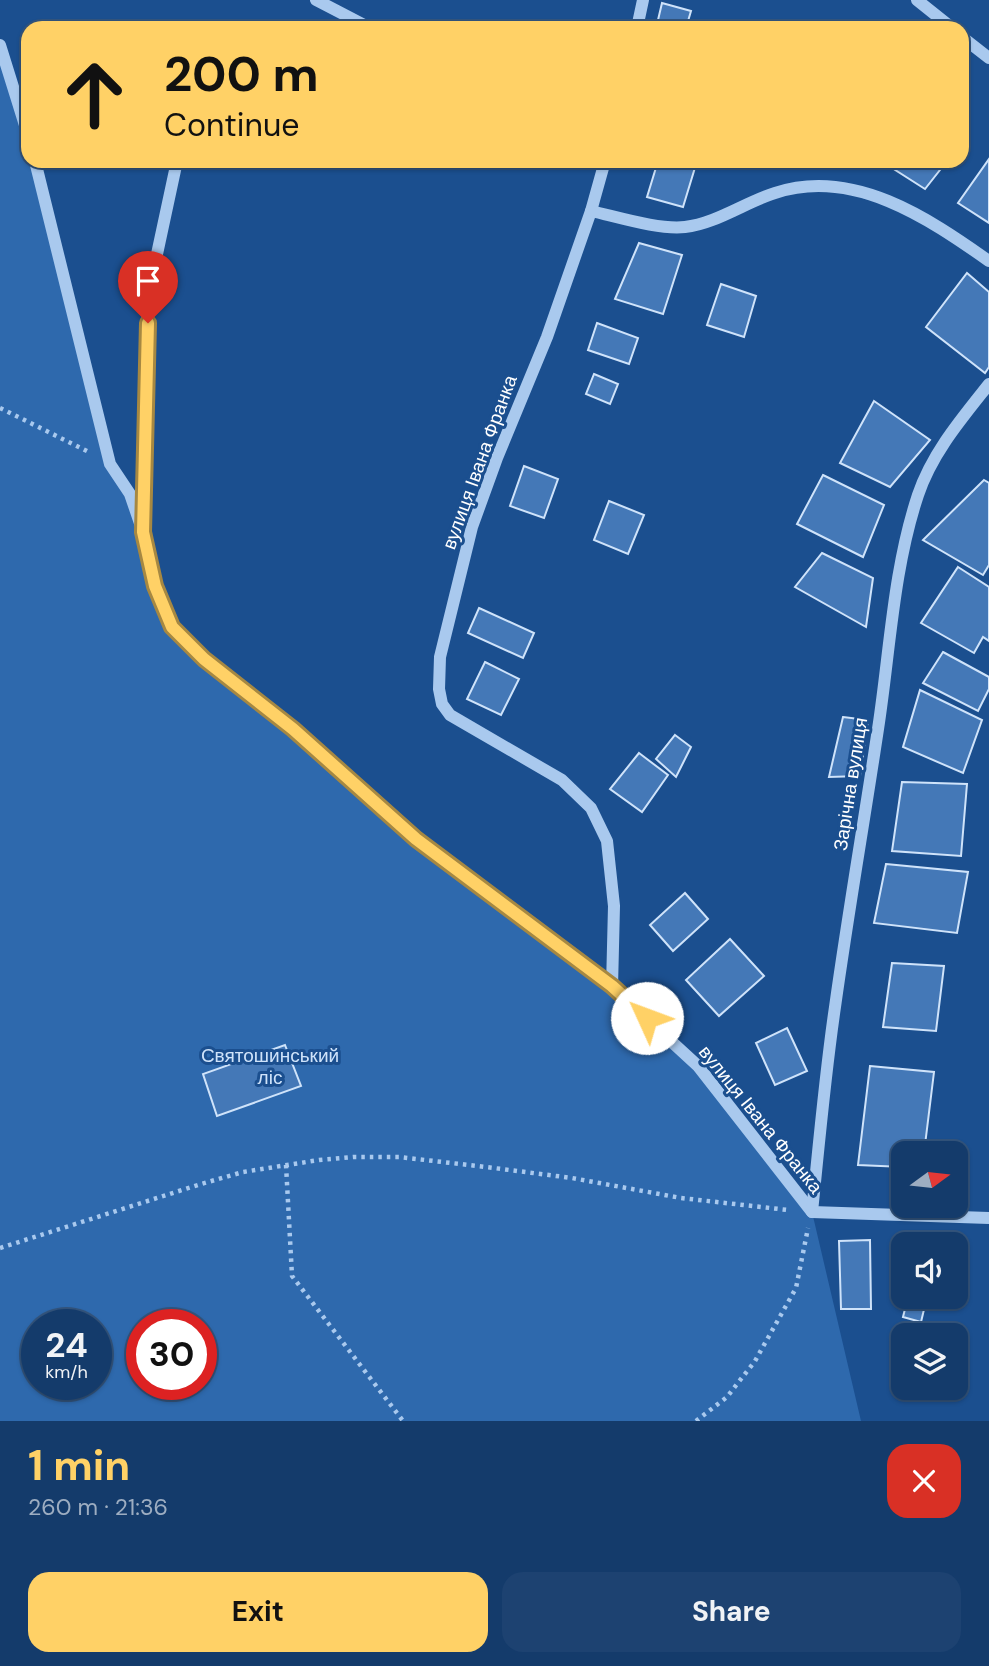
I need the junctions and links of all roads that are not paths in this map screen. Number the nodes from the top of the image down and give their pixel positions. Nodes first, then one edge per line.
1 (316, 0) edge
2 (643, 0) edge
3 (918, 0) edge
4 (356, 21) edge
5 (638, 21) edge
6 (944, 21) edge
7 (969, 42) edge
8 (0, 44) edge
9 (989, 58) edge
10 (21, 112) edge
11 (38, 168) edge
12 (175, 168) edge
13 (603, 168) edge
14 (591, 211) junction
15 (989, 261) edge
16 (989, 384) edge
17 (143, 532) junction
18 (612, 986) junction
19 (812, 1212) junction
20 (989, 1218) edge

1 - 4 street
2 - 5 street
3 - 6 street
7 - 9 street
8 - 10 street
11 - 17 street, вулиця Івана Франка
12 - 17 street
13 - 14 street, вулиця Івана Франка
14 - 15 street
14 - 18 street, вулиця Івана Франка
16 - 19 street, Зарічна вулиця
17 - 18 street, вулиця Івана Франка
18 - 19 street, вулиця Івана Франка
19 - 20 street, вулиця Івана Франка

